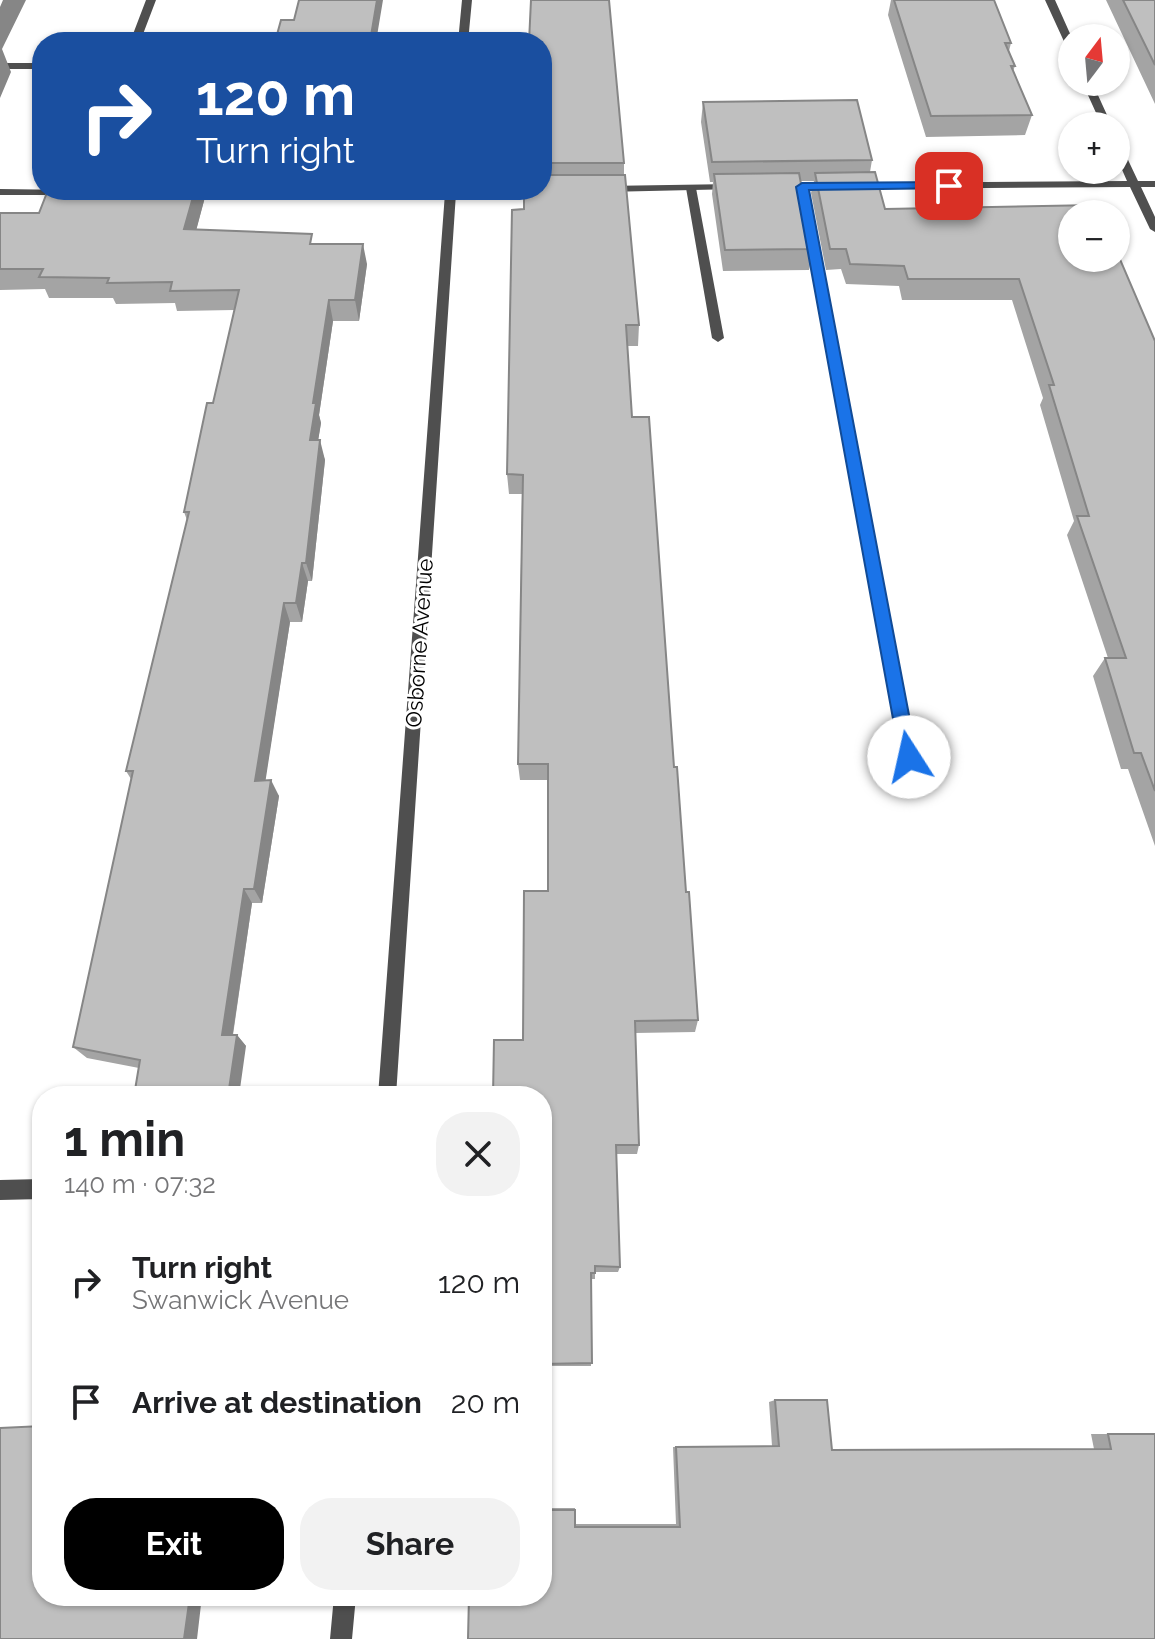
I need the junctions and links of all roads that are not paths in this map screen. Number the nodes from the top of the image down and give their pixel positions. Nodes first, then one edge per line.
1 (151, 0) edge
2 (467, 0) edge
3 (1050, 0) edge
4 (1061, 24) edge
5 (139, 32) edge
6 (464, 32) edge
7 (0, 66) edge
8 (32, 66) edge
9 (1130, 175) edge
10 (1134, 184) junction
11 (1155, 184) edge
12 (739, 187) edge
13 (770, 187) edge
14 (802, 187) junction
15 (691, 188) junction
16 (587, 189) edge
17 (0, 192) edge
18 (32, 192) edge
19 (450, 200) edge
20 (1155, 229) edge
21 (718, 338) dead end
22 (909, 757) dead end
23 (388, 1086) edge
24 (32, 1189) edge
25 (0, 1190) edge
26 (344, 1606) edge
27 (341, 1639) edge

1 - 5 street
2 - 6 street
3 - 4 street
7 - 8 street
9 - 10 street
10 - 11 street
10 - 14 street
10 - 20 street
12 - 15 street
13 - 14 street
14 - 22 street
15 - 16 street
15 - 21 street
17 - 18 street
19 - 23 street, Osborne Avenue
24 - 25 street
26 - 27 street

